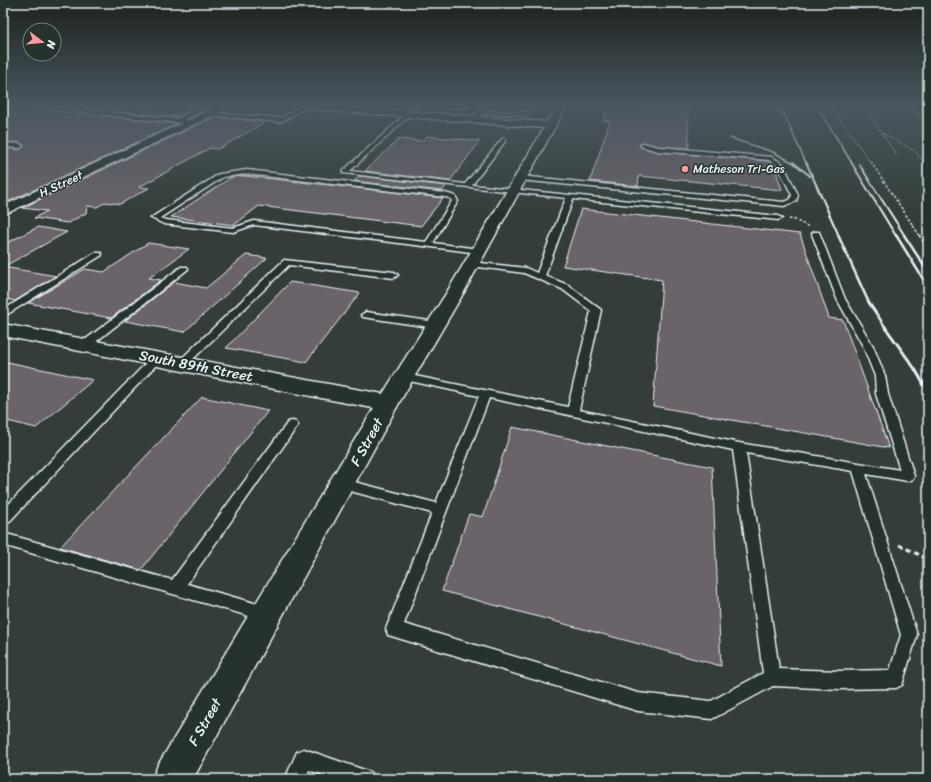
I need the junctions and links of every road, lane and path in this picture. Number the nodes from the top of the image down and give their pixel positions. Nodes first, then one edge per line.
1 (151, 141) edge
2 (379, 141) edge
3 (502, 141) edge
4 (541, 141) edge
5 (856, 141) edge
6 (888, 141) edge
7 (898, 141) edge
8 (3, 145) edge
9 (643, 145) dead end
10 (20, 146) dead end
11 (897, 156) dead end
12 (928, 169) edge
13 (517, 185) junction
14 (467, 186) junction
15 (570, 197) junction
16 (3, 211) edge
17 (778, 218) joint
18 (816, 234) joint
19 (428, 244) junction
20 (928, 248) edge
21 (98, 255) dead end
22 (475, 257) junction
23 (184, 269) dead end
24 (394, 275) dead end
25 (540, 277) junction
26 (3, 314) edge
27 (366, 315) dead end
28 (436, 325) junction
29 (3, 330) edge
30 (85, 345) junction
31 (157, 358) junction
32 (182, 364) junction
33 (405, 377) junction
34 (485, 394) junction
35 (388, 403) junction
36 (573, 412) junction
37 (292, 424) dead end
38 (739, 447) junction
39 (858, 468) junction
40 (343, 484) junction
41 (440, 510) junction
42 (3, 519) edge
43 (878, 536) junction
44 (3, 539) edge
45 (928, 559) edge
46 (176, 588) junction
47 (268, 613) junction
48 (772, 677) junction
49 (172, 779) edge
50 (295, 779) edge
51 (363, 779) edge

1 - 16 main road, H Street
2 - 14 lane
3 - 14 lane
4 - 13 main road, F Street
5 - 20 path
6 - 11 path
7 - 12 path
8 - 10 lane
9 - 13 lane
13 - 14 lane
13 - 15 lane
13 - 22 main road, F Street
15 - 17 lane
15 - 25 lane
17 - 18 path
18 - 39 lane
19 - 19 lane
19 - 22 lane
21 - 26 lane
22 - 25 lane
22 - 28 main road, F Street
23 - 30 lane
24 - 32 lane
25 - 36 lane
27 - 28 lane
28 - 33 main road, F Street
29 - 30 main road, South 89th Street
30 - 31 main road, South 89th Street
31 - 32 main road, South 89th Street
31 - 42 lane
32 - 35 main road, South 89th Street
33 - 34 lane
33 - 35 main road, F Street
34 - 36 lane
34 - 41 lane
35 - 40 main road, F Street
36 - 38 lane
37 - 46 lane
38 - 39 lane
38 - 48 lane
39 - 43 lane
40 - 41 lane
40 - 47 main road, F Street
41 - 48 lane
43 - 45 path
43 - 48 lane
44 - 46 lane
46 - 47 lane
47 - 49 main road, F Street
50 - 51 lane

